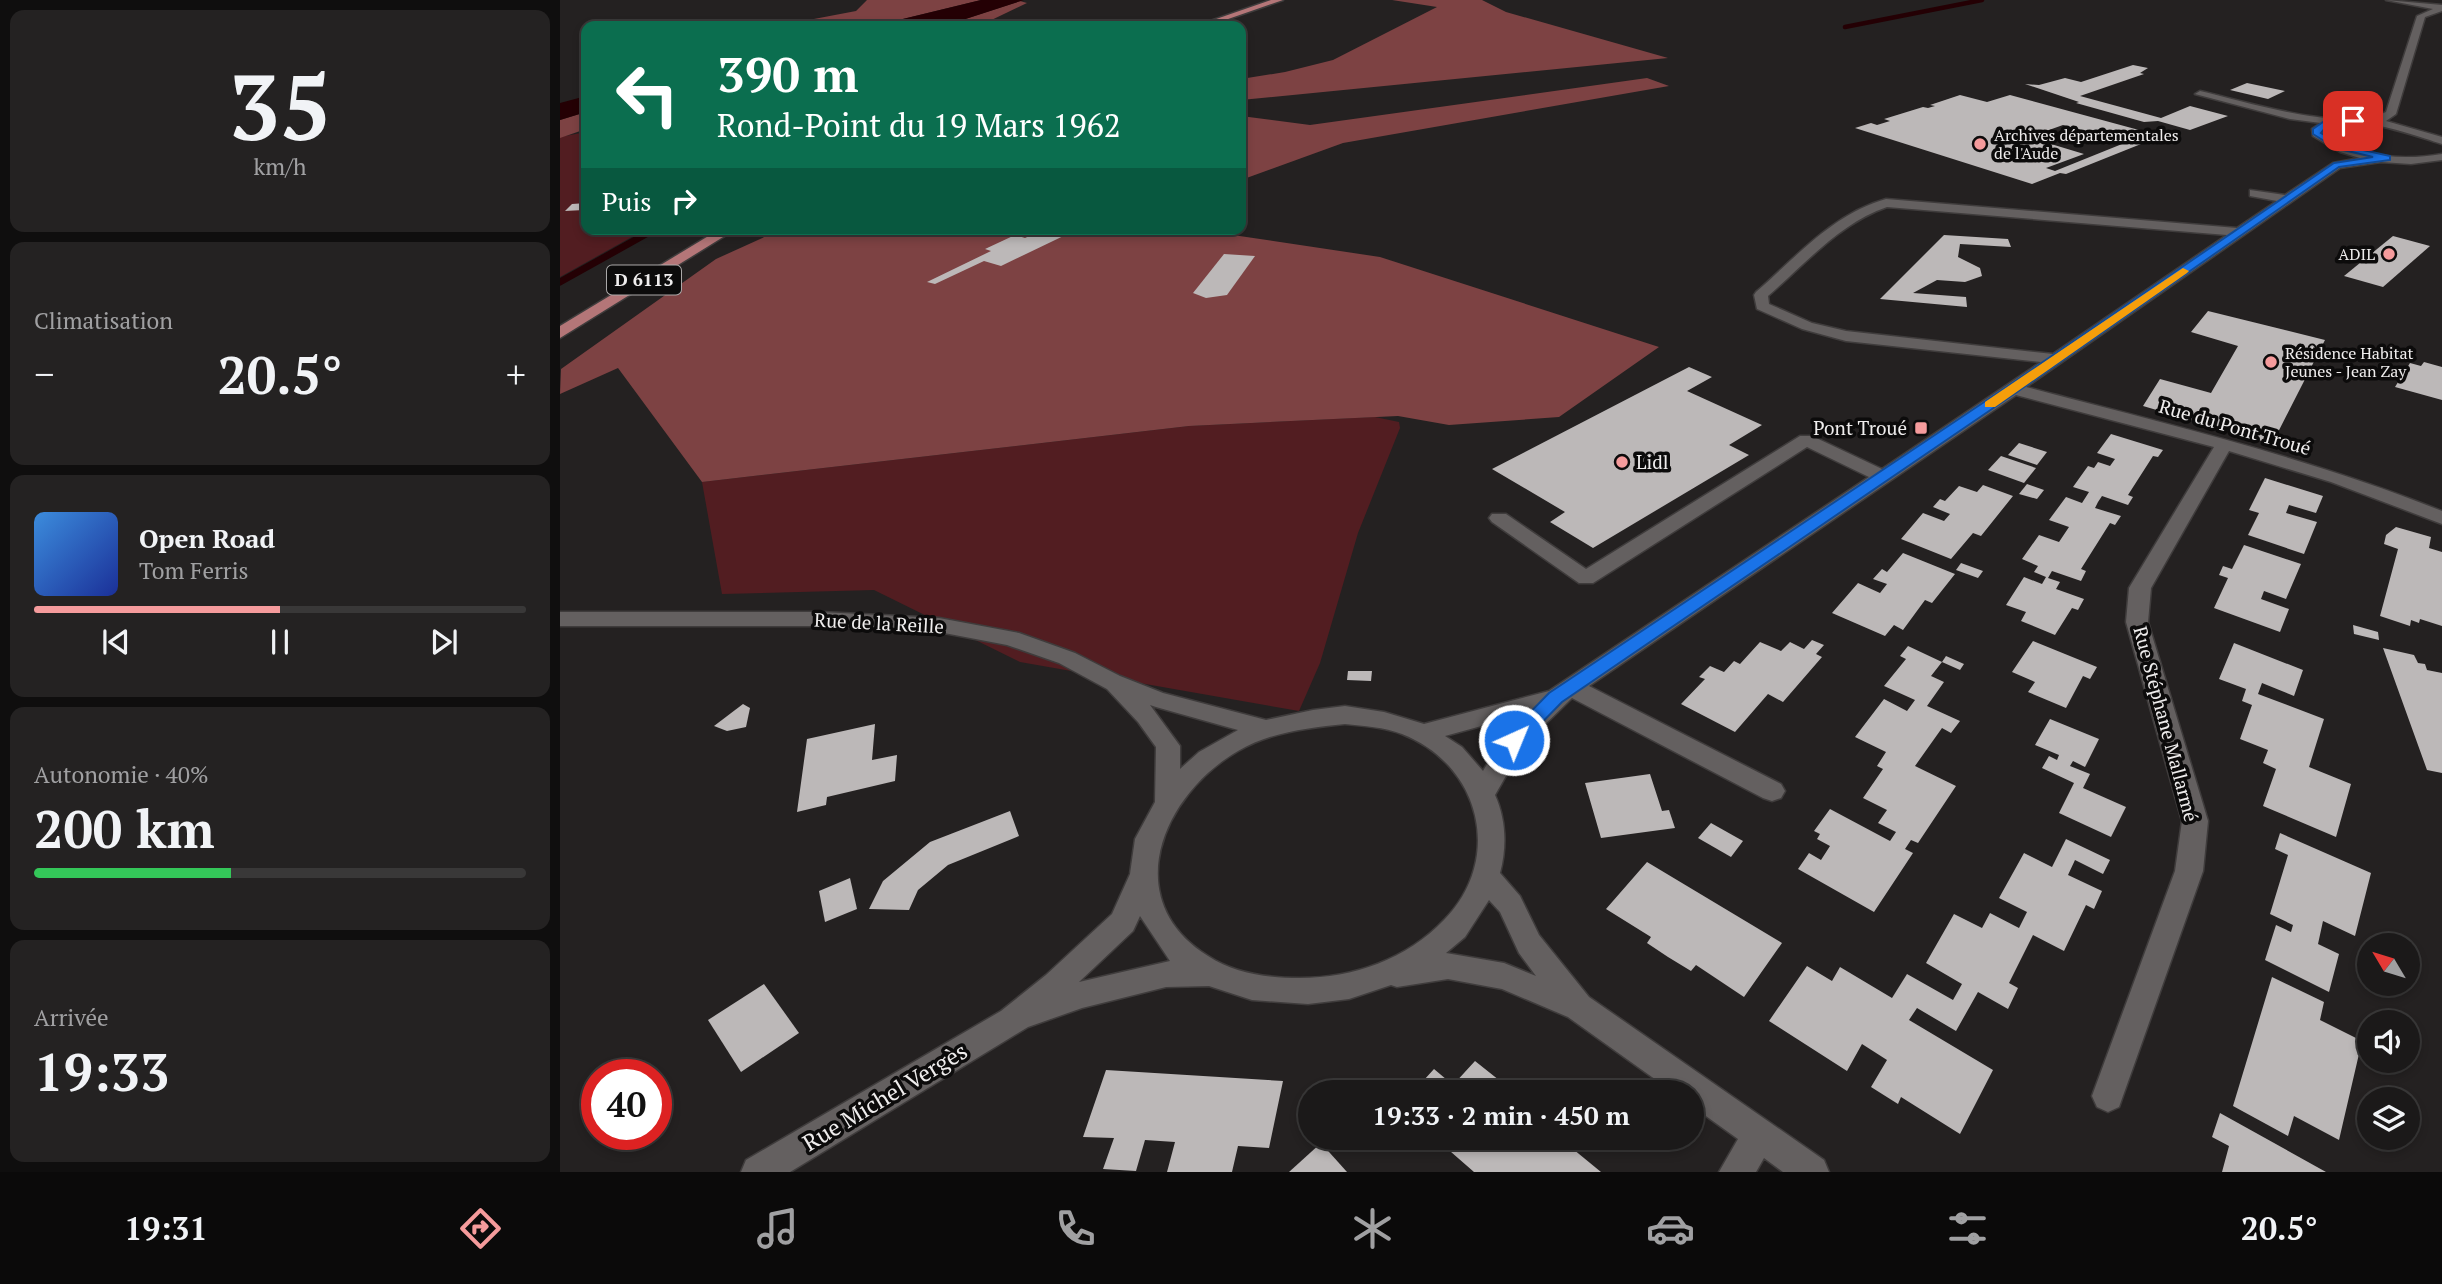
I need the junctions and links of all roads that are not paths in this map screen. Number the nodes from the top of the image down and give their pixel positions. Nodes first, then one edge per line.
1 (1279, 0) edge
2 (1743, 0) edge
3 (1753, 0) edge
4 (2394, 1) edge
5 (2442, 8) edge
6 (2421, 16) junction
7 (1215, 21) edge
8 (2200, 94) dead end
9 (2391, 114) junction
10 (2290, 116) junction
11 (2336, 122) junction
12 (2373, 122) junction
13 (2406, 128) junction
14 (2317, 129) junction
15 (2442, 141) edge
16 (2338, 147) junction
17 (2387, 158) junction
18 (2442, 160) edge
19 (2337, 165) junction
20 (2253, 193) dead end
21 (2287, 200) junction
22 (2239, 232) junction
23 (720, 235) edge
24 (560, 333) edge
25 (2056, 359) junction
26 (2013, 389) junction
27 (2224, 445) junction
28 (1884, 477) junction
29 (2442, 517) edge
30 (1499, 519) dead end
31 (560, 619) edge
32 (635, 620) junction
33 (560, 631) edge
34 (1112, 682) junction
35 (1563, 692) junction
36 (1262, 728) junction
37 (1423, 733) junction
38 (1772, 791) dead end
39 (1483, 792) junction
40 (1167, 800) junction
41 (1143, 876) junction
42 (1486, 877) junction
43 (1209, 973) junction
44 (1381, 977) junction
45 (1579, 1007) junction
46 (1012, 1021) junction
47 (2108, 1096) dead end
48 (1759, 1137) junction
49 (758, 1172) edge
50 (1736, 1172) edge
51 (1812, 1172) edge

1 - 7 main road
2 - 3 street
4 - 5 street
4 - 6 street
5 - 6 street
6 - 9 street
8 - 10 street
9 - 12 street
9 - 13 street
10 - 11 street
10 - 14 street
11 - 12 street
11 - 14 street
12 - 13 street
13 - 15 street
14 - 16 street
16 - 17 street
16 - 19 street
17 - 18 street
17 - 19 street
19 - 21 street
20 - 21 street
21 - 22 street
22 - 25 street
22 - 25 street
23 - 24 main road, D 6113
25 - 26 street
26 - 27 street, Rue du Pont Troué
26 - 28 street
27 - 29 street, Rue du Pont Troué
27 - 47 street, Rue Stéphane Mallarmé
28 - 30 street
28 - 35 street
31 - 32 street, Rue de la Reille
32 - 33 street, Rue de la Reille
32 - 34 street, Rue de la Reille
34 - 36 street, Rue de la Reille
34 - 40 street, Rue de la Reille
35 - 37 street
35 - 38 street
35 - 39 street
36 - 37 street
36 - 40 street
37 - 39 street
39 - 42 street
40 - 41 street
41 - 43 street
41 - 46 street, Rue Michel Vergès
42 - 44 street
42 - 45 street
43 - 44 street
43 - 46 street, Rue Michel Vergès
44 - 45 street
45 - 48 street
46 - 49 street, Rue Michel Vergès
48 - 50 street
48 - 51 street

